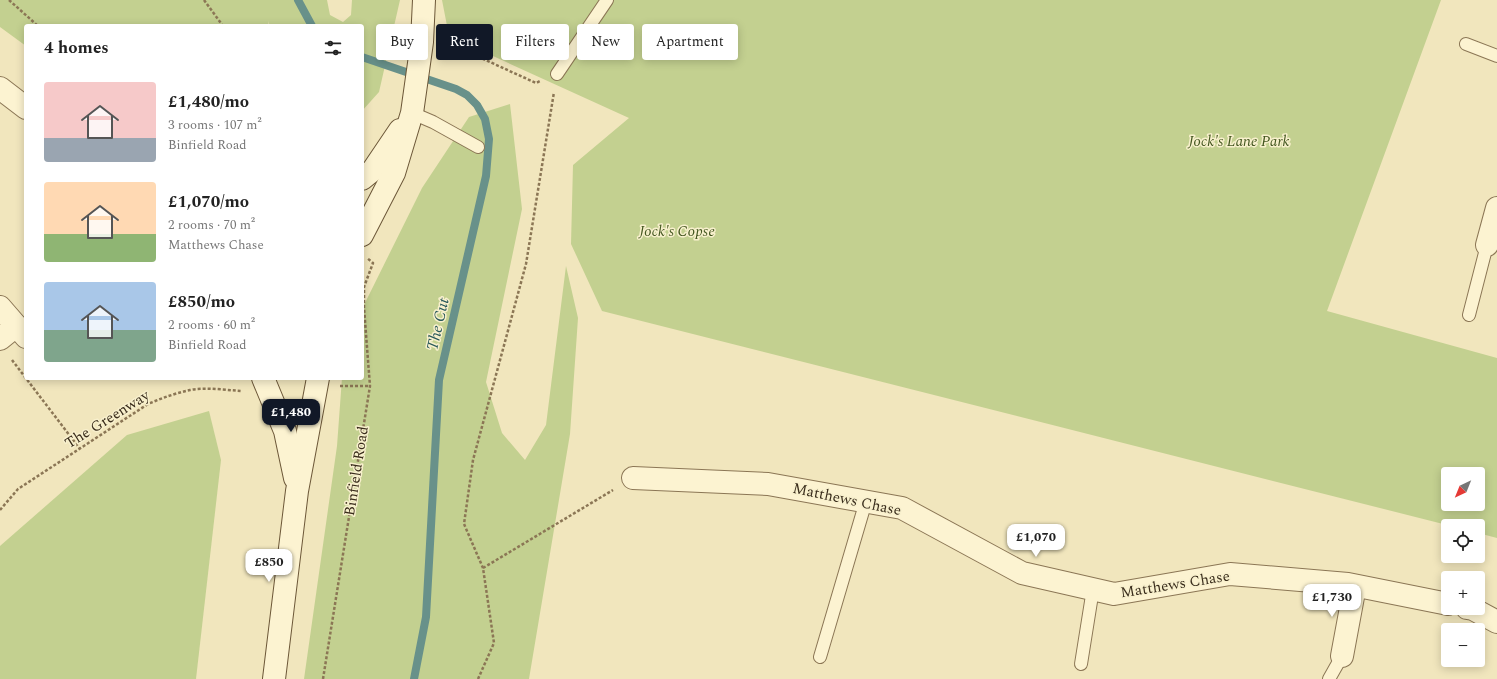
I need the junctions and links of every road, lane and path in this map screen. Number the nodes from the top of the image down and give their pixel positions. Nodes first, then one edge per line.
1 (9, 0) edge
2 (204, 0) edge
3 (424, 0) edge
4 (607, 0) edge
5 (36, 24) edge
6 (222, 24) edge
7 (423, 24) edge
8 (428, 39) edge
9 (1466, 44) dead end
10 (1497, 56) edge
11 (420, 60) edge
12 (557, 74) junction
13 (0, 88) edge
14 (24, 106) edge
15 (412, 113) junction
16 (478, 147) dead end
17 (364, 178) edge
18 (1497, 208) edge
19 (364, 231) edge
20 (1487, 245) joint
21 (369, 260) dead end
22 (0, 306) edge
23 (1469, 315) dead end
24 (14, 334) edge
25 (11, 359) dead end
26 (24, 376) edge
27 (27, 380) edge
28 (264, 380) edge
29 (327, 382) edge
30 (370, 386) junction
31 (242, 391) dead end
32 (80, 448) junction
33 (633, 478) joint
34 (297, 491) junction
35 (866, 501) junction
36 (0, 510) edge
37 (483, 568) junction
38 (1355, 586) junction
39 (1093, 589) junction
40 (1441, 603) edge
41 (1484, 615) edge
42 (1497, 622) edge
43 (1342, 656) joint
44 (820, 657) dead end
45 (1081, 664) dead end
46 (274, 679) edge
47 (323, 679) edge
48 (478, 679) edge
49 (1329, 679) edge

1 - 5 path
2 - 6 path
3 - 7 street
4 - 12 lane
8 - 12 path
9 - 10 lane
11 - 15 street
12 - 37 path
13 - 14 street
15 - 16 lane
15 - 17 street
15 - 19 street
18 - 20 street
20 - 23 lane
21 - 30 path, Binfield Road
22 - 24 street
25 - 26 path
27 - 32 path
28 - 34 street
29 - 30 path
29 - 34 street
30 - 47 path, Binfield Road
31 - 32 path, The Greenway
32 - 36 path, The Greenway
33 - 35 street, Matthews Chase
33 - 37 path
34 - 46 street
35 - 39 street, Matthews Chase
35 - 44 lane
37 - 48 path
38 - 39 street, Matthews Chase
38 - 40 street, Matthews Chase
38 - 43 street
39 - 45 lane
41 - 42 street
43 - 49 lane

